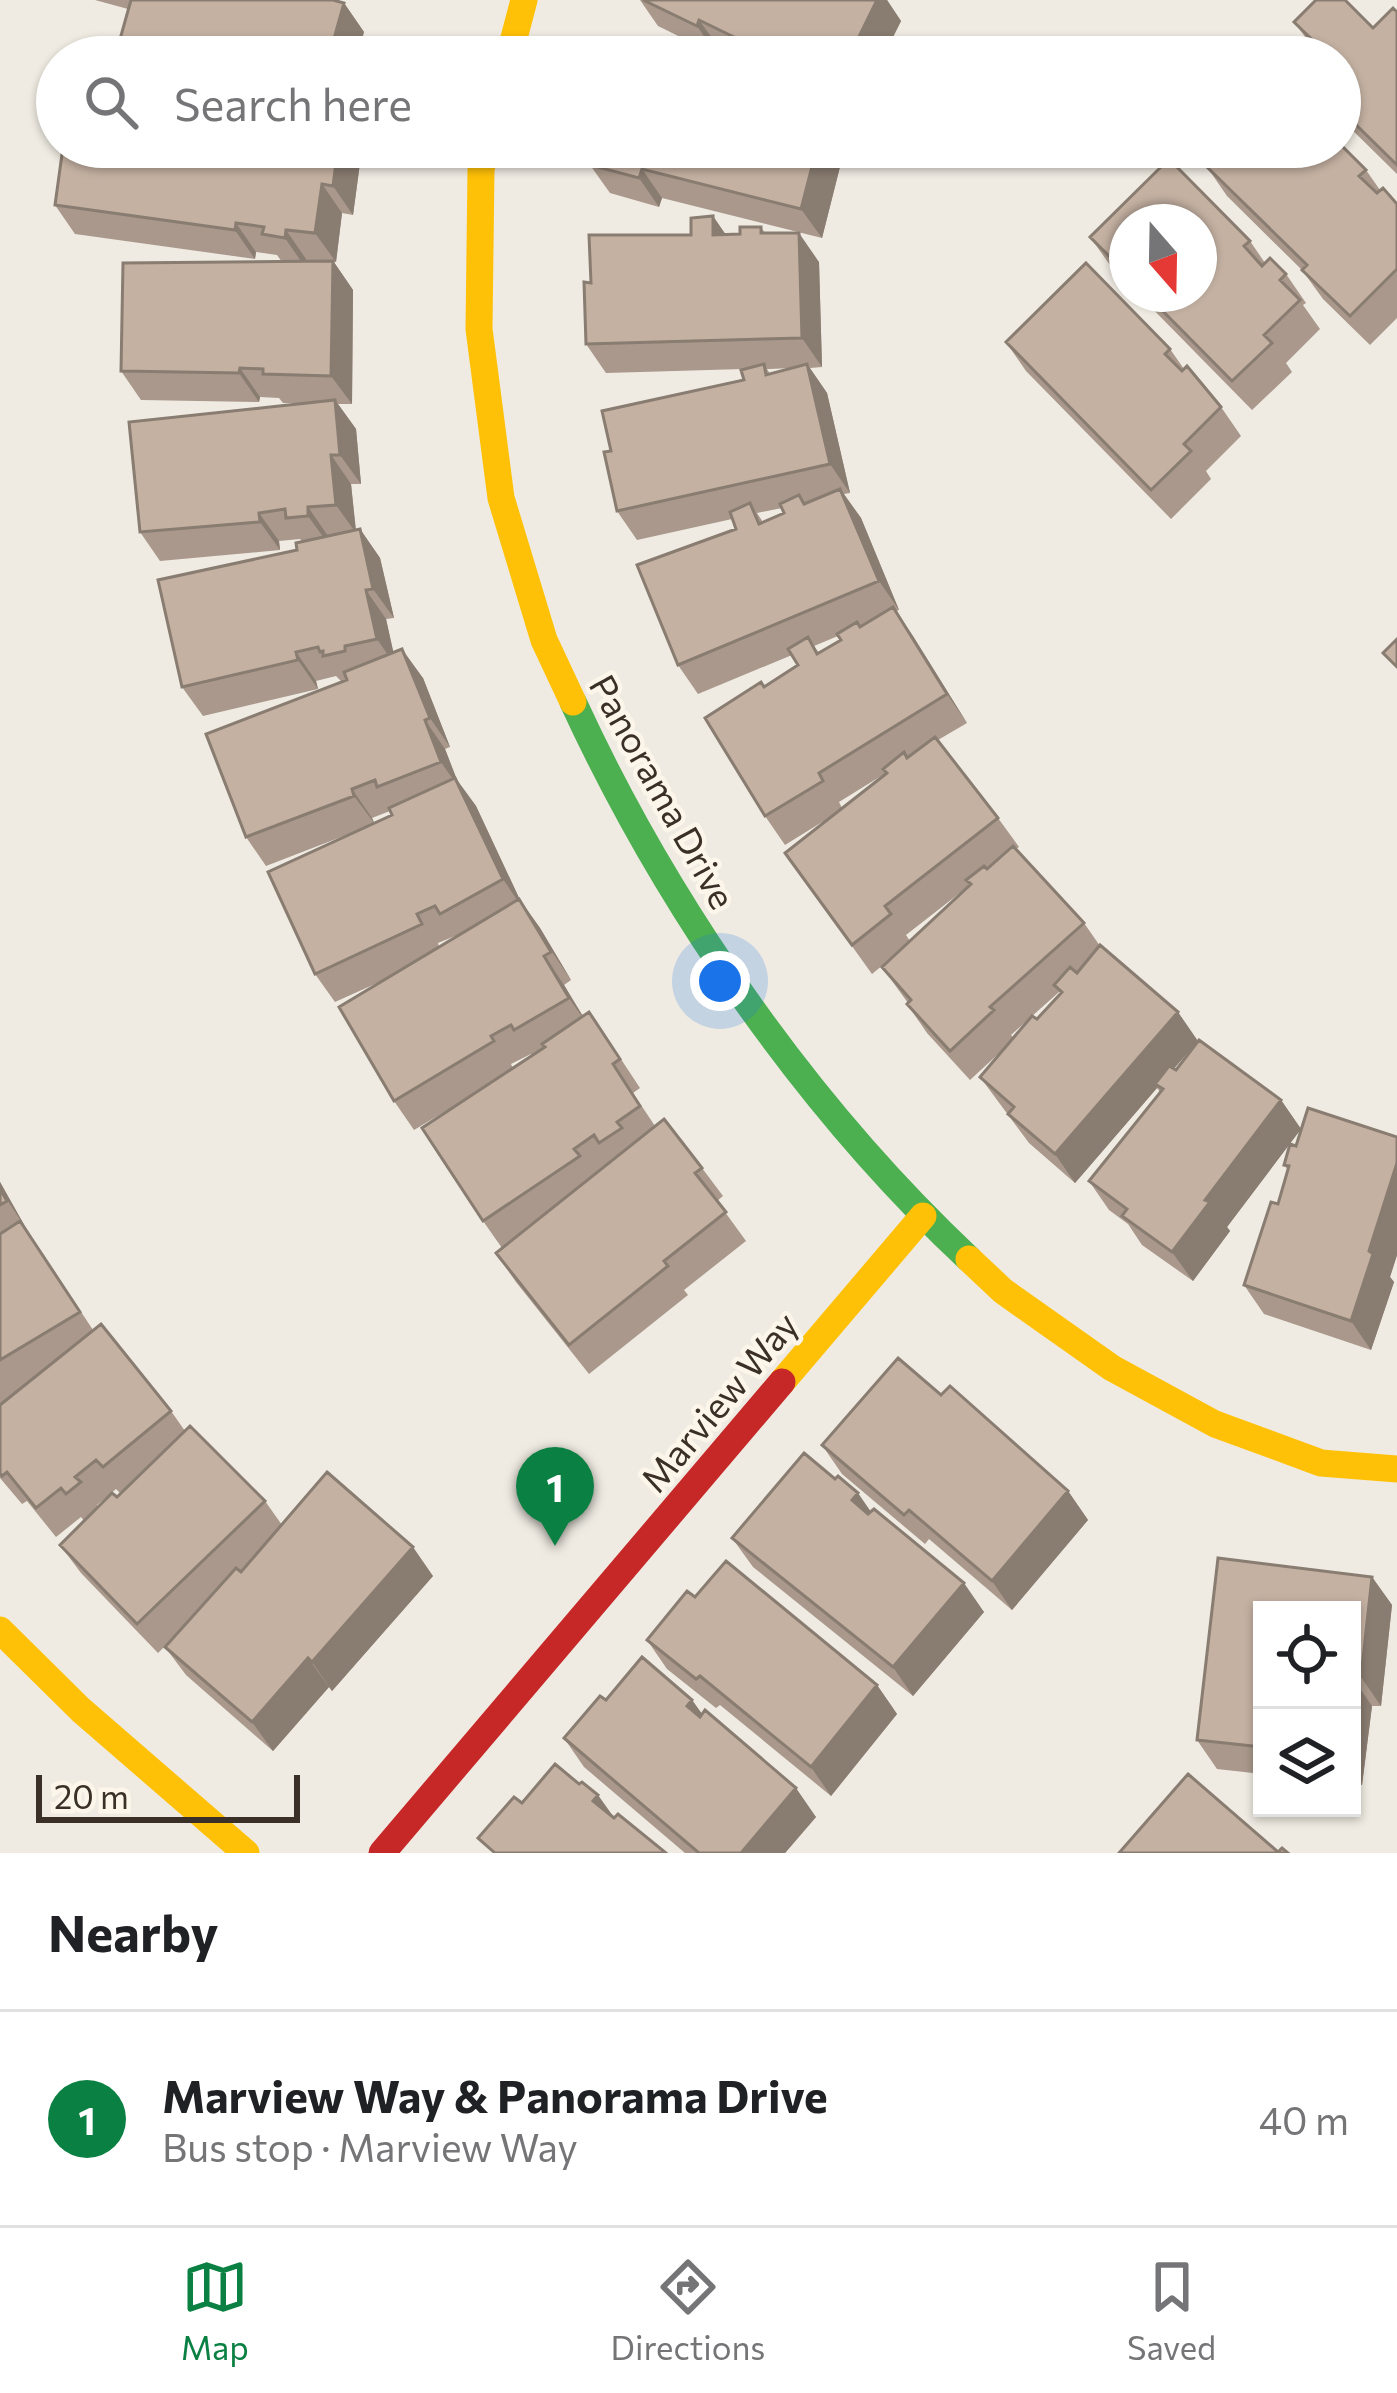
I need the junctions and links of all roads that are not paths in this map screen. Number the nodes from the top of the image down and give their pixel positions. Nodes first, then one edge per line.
1 (524, 0) edge
2 (515, 36) edge
3 (481, 168) edge
4 (923, 1216) junction
5 (1397, 1469) edge
6 (0, 1630) edge
7 (246, 1853) edge
8 (382, 1853) edge

1 - 2 street
3 - 4 street, Panorama Drive
4 - 5 street, Panorama Drive
4 - 8 street, Marview Way
6 - 7 street

